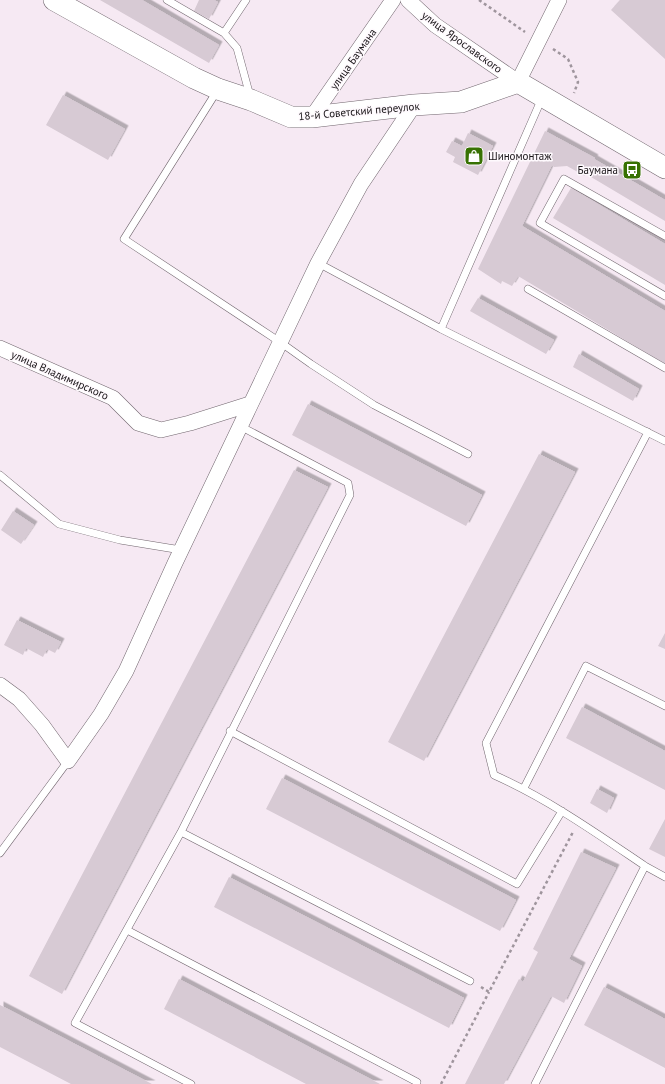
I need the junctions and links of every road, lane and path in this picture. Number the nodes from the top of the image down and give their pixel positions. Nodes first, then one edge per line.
1 (54, 0) edge
2 (167, 0) edge
3 (246, 0) edge
4 (394, 0) edge
5 (408, 0) edge
6 (559, 0) edge
7 (176, 2) edge
8 (224, 34) junction
9 (518, 82) junction
10 (218, 89) junction
11 (542, 97) junction
12 (251, 100) junction
13 (414, 105) junction
14 (312, 117) junction
15 (665, 168) edge
16 (665, 236) edge
17 (318, 262) junction
18 (528, 289) dead end
19 (665, 296) edge
20 (442, 329) junction
21 (280, 342) junction
22 (0, 348) edge
23 (665, 368) edge
24 (250, 404) junction
25 (240, 426) junction
26 (648, 432) junction
27 (665, 441) edge
28 (468, 454) dead end
29 (0, 475) edge
30 (181, 550) junction
31 (0, 684) edge
32 (665, 706) edge
33 (230, 731) junction
34 (68, 761) junction
35 (524, 788) junction
36 (562, 811) junction
37 (579, 822) junction
38 (181, 832) junction
39 (0, 853) edge
40 (645, 866) junction
41 (665, 878) edge
42 (127, 930) junction
43 (470, 981) joint
44 (489, 992) junction
45 (417, 1082) dead end
46 (191, 1084) edge
47 (441, 1084) edge
48 (535, 1084) edge

1 - 10 street, 18-й Советский переулок
2 - 7 lane
3 - 8 lane
4 - 14 street, улица Баумана
5 - 9 street, улица Ярославского
6 - 9 street
7 - 8 lane
8 - 12 lane
9 - 11 street
9 - 13 street, 18-й Советский переулок
10 - 12 street, 18-й Советский переулок
10 - 21 lane
11 - 15 street
11 - 20 lane
12 - 14 street, 18-й Советский переулок
13 - 14 street, 18-й Советский переулок
13 - 17 street
16 - 19 lane
17 - 20 lane
17 - 21 street
18 - 23 lane
20 - 26 lane
21 - 24 street
21 - 28 lane
22 - 24 street, улица Владимирского
24 - 25 street
25 - 30 street
25 - 33 lane
26 - 27 lane
26 - 35 lane
29 - 30 lane
30 - 34 street
31 - 34 street
32 - 35 lane
33 - 36 lane
33 - 38 lane
34 - 39 lane
35 - 36 lane
36 - 37 lane
37 - 40 lane
37 - 44 path
38 - 42 lane
38 - 43 lane
40 - 41 lane
40 - 48 lane
42 - 45 lane
42 - 46 lane
43 - 44 path
44 - 47 path

